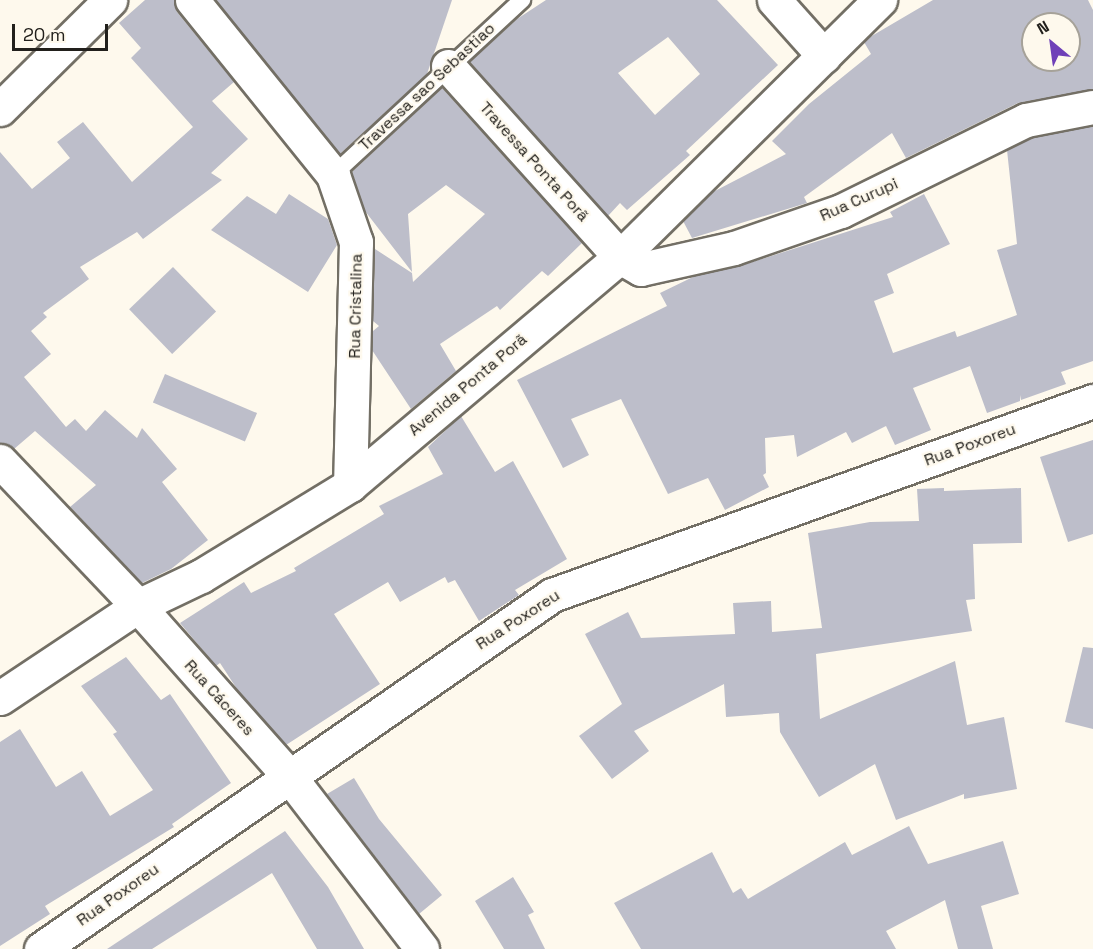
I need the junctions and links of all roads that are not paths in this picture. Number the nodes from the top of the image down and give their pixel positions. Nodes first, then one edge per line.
1 (110, 0) edge
2 (192, 0) edge
3 (522, 0) edge
4 (774, 0) edge
5 (880, 0) edge
6 (824, 56) junction
7 (448, 66) junction
8 (1093, 108) edge
9 (0, 109) edge
10 (333, 175) junction
11 (620, 257) junction
12 (1093, 401) edge
13 (0, 461) edge
14 (350, 485) junction
15 (138, 606) junction
16 (0, 698) edge
17 (289, 776) junction
18 (41, 949) edge
19 (422, 949) edge

1 - 9 street
2 - 10 street, Rua Cristalina
3 - 7 lane, Travessa sao Sebastiao
4 - 6 street
5 - 6 street, Avenida Ponta Porã
6 - 11 street, Avenida Ponta Porã
7 - 10 lane, Travessa sao Sebastiao
7 - 11 street, Travessa Ponta Porã
8 - 11 street, Rua Curupi
10 - 14 street, Rua Cristalina
11 - 14 street, Avenida Ponta Porã
12 - 17 street, Rua Poxoreu
13 - 15 street, Rua Cáceres
14 - 15 street, Avenida Ponta Porã
15 - 16 street, Avenida Ponta Porã
15 - 17 street, Rua Cáceres
17 - 18 street, Rua Poxoreu
17 - 19 street, Rua Cáceres

